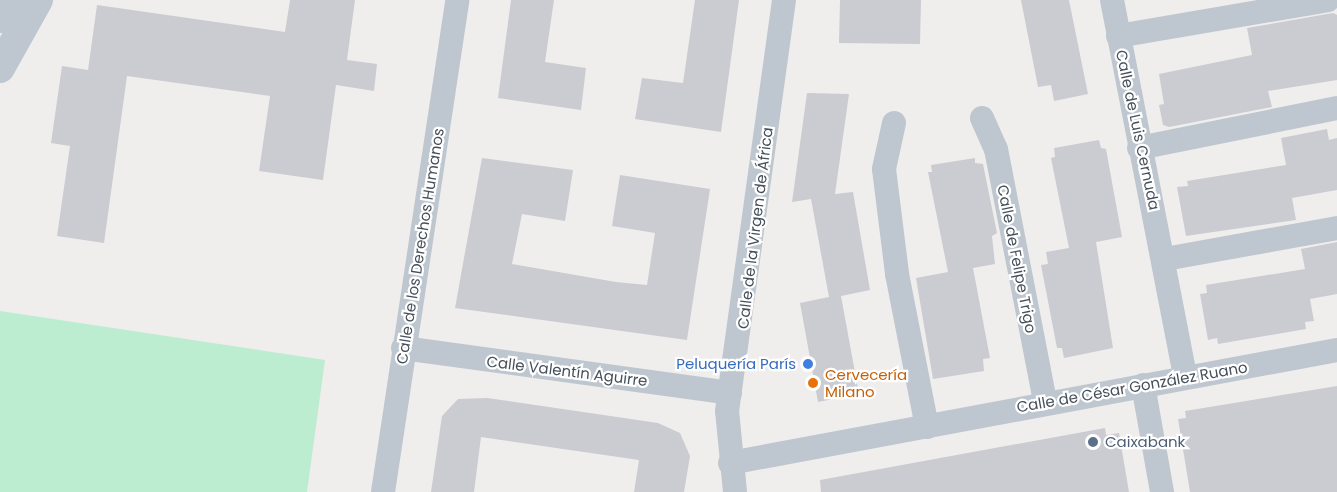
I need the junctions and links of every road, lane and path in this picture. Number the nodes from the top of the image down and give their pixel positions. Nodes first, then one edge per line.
1 (10, 0) edge
2 (38, 0) edge
3 (457, 0) edge
4 (784, 0) edge
5 (1113, 0) edge
6 (1328, 0) edge
7 (0, 18) edge
8 (1118, 36) junction
9 (0, 68) edge
10 (1337, 108) edge
11 (982, 118) dead end
12 (894, 123) dead end
13 (1139, 148) junction
14 (1337, 228) edge
15 (1165, 259) junction
16 (404, 348) junction
17 (1337, 350) edge
18 (1185, 377) junction
19 (1143, 385) junction
20 (730, 393) junction
21 (1044, 402) junction
22 (927, 427) junction
23 (730, 463) junction
24 (383, 492) edge
25 (735, 492) edge
26 (1162, 492) edge

1 - 7 street
2 - 9 street
3 - 16 street, Calle de los Derechos Humanos
4 - 20 street, Calle de la Virgen de África
5 - 8 street, Calle de Luis Cernuda
6 - 8 street
8 - 13 street, Calle de Luis Cernuda
10 - 13 street
11 - 21 street, Calle de Felipe Trigo
12 - 22 street
13 - 15 street, Calle de Luis Cernuda
14 - 15 street
15 - 18 street, Calle de Luis Cernuda
16 - 20 street, Calle Valentín Aguirre
16 - 24 street, Calle de los Derechos Humanos
17 - 18 street, Calle de César González Ruano
18 - 19 street, Calle de César González Ruano
19 - 21 street, Calle de César González Ruano
19 - 26 street
20 - 23 street, Calle de la Virgen de África
21 - 22 street, Calle de César González Ruano
22 - 23 street, Calle de César González Ruano
23 - 25 street, Calle de la Virgen de África

